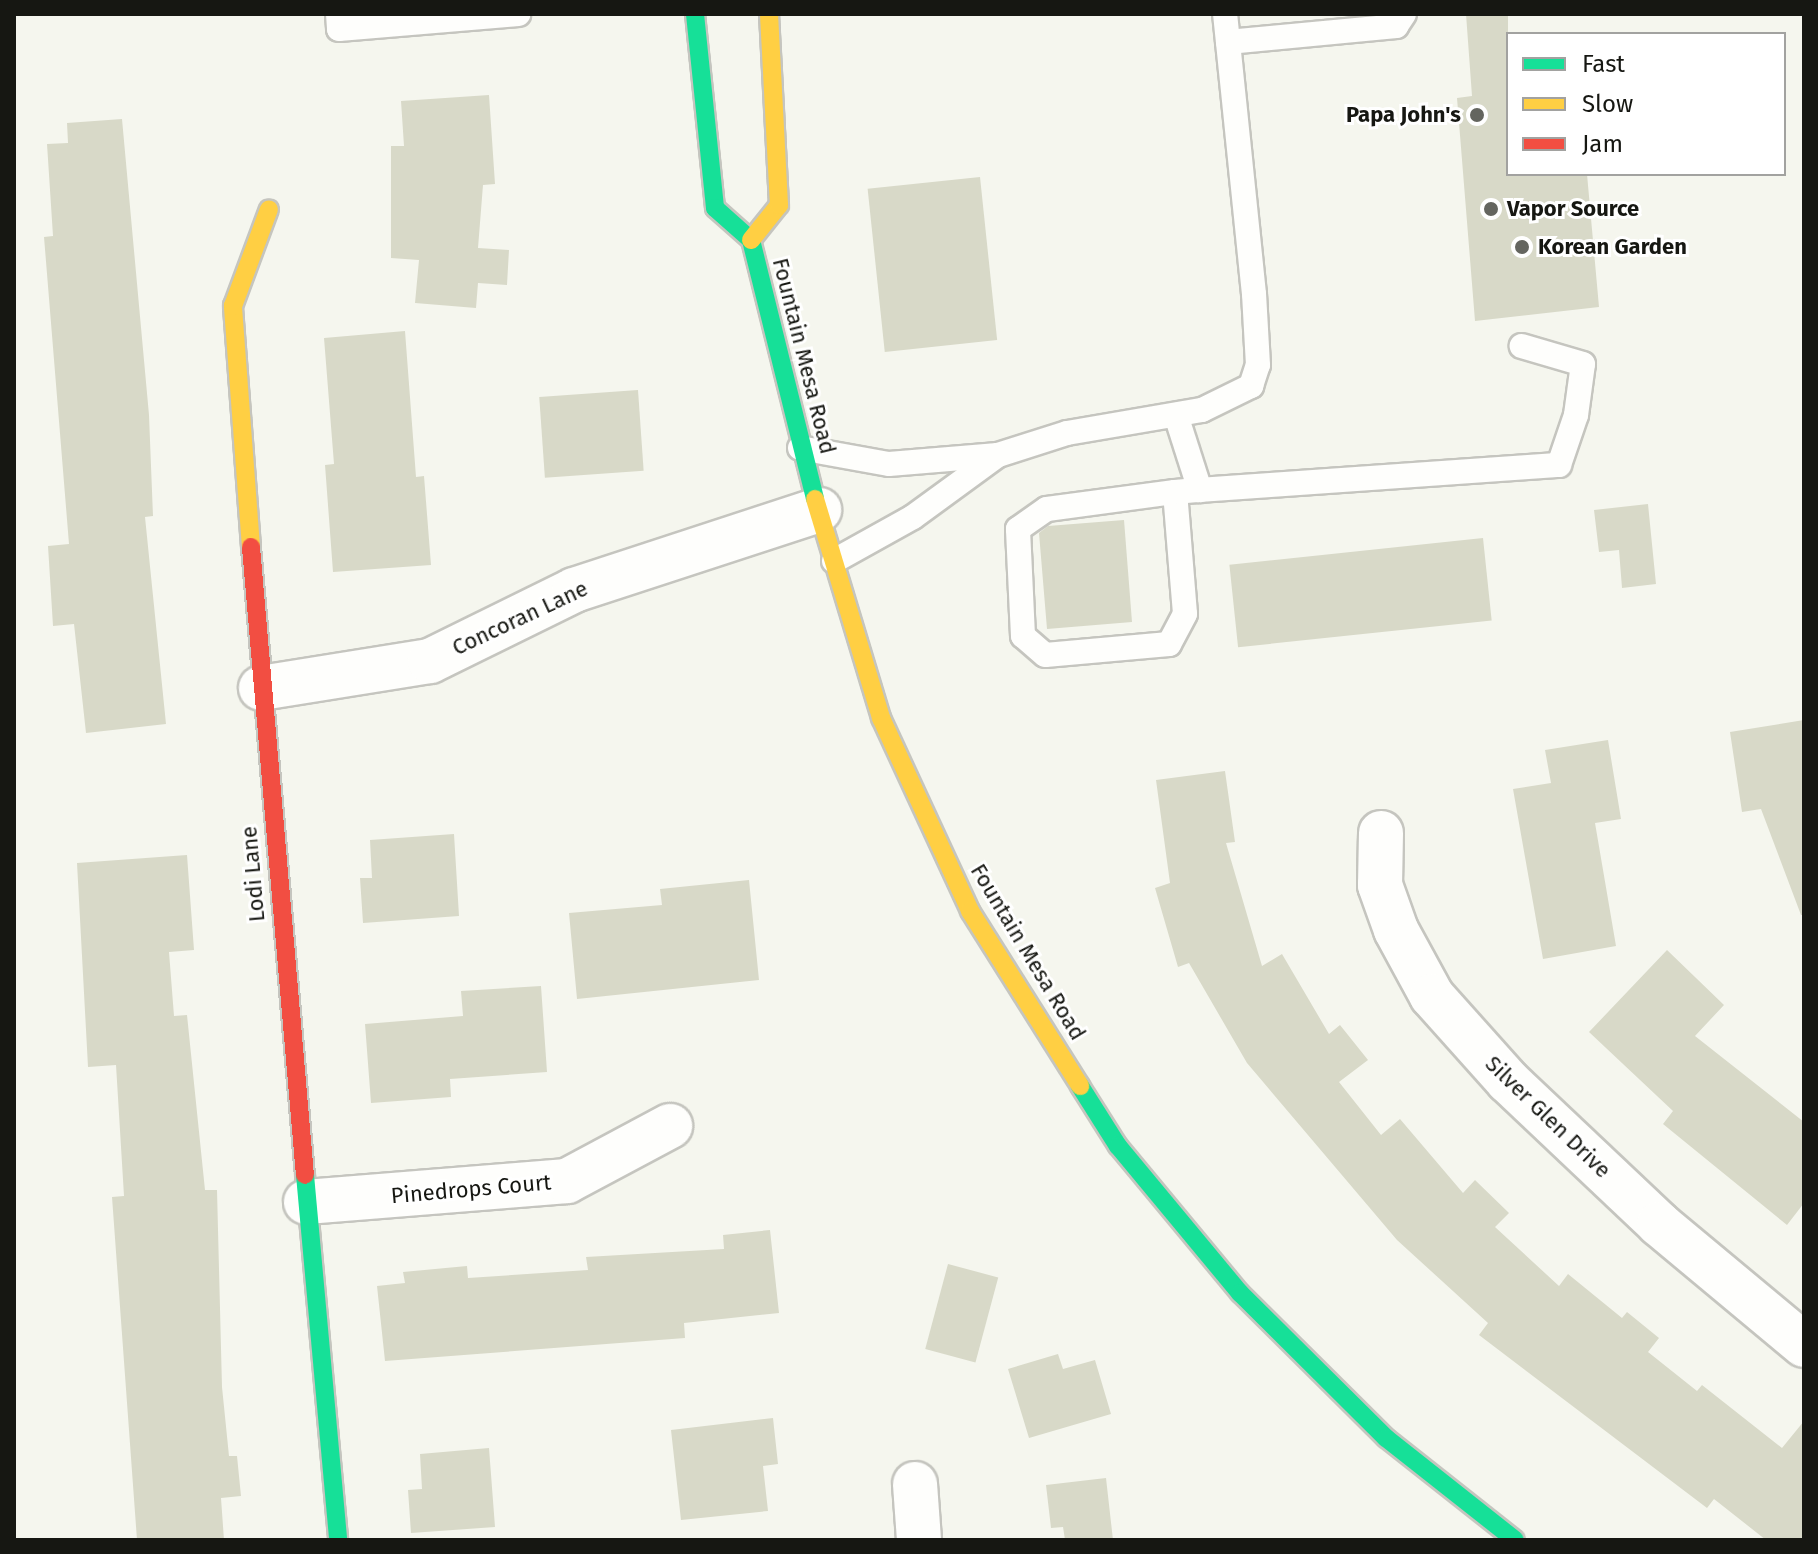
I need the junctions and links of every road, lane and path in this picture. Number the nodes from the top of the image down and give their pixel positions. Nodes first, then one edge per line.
1 (338, 14) edge
2 (518, 14) edge
3 (695, 14) edge
4 (769, 14) edge
5 (1225, 14) edge
6 (1404, 14) edge
7 (1283, 25) edge
8 (1228, 42) junction
9 (269, 209) dead end
10 (751, 240) junction
11 (1522, 346) dead end
12 (1176, 415) junction
13 (800, 448) junction
14 (998, 455) junction
15 (1200, 490) junction
16 (1175, 492) junction
17 (819, 510) junction
18 (834, 561) junction
19 (261, 688) junction
20 (1381, 833) dead end
21 (670, 1126) dead end
22 (306, 1202) junction
23 (1804, 1345) edge
24 (915, 1484) dead end
25 (338, 1540) edge
26 (919, 1540) edge
27 (1515, 1540) edge

1 - 2 lane
3 - 10 main road, Fountain Mesa Road
4 - 10 main road, Fountain Mesa Road
5 - 8 lane
6 - 7 lane
7 - 8 lane
8 - 12 lane
9 - 19 main road, Lodi Lane
10 - 13 main road, Fountain Mesa Road
11 - 15 lane
12 - 14 lane
12 - 15 lane
13 - 14 lane
13 - 17 main road, Fountain Mesa Road
14 - 18 lane
15 - 16 lane
16 - 16 lane
17 - 18 main road, Fountain Mesa Road
17 - 19 street, Concoran Lane
18 - 27 main road, Fountain Mesa Road
19 - 22 main road, Lodi Lane
20 - 23 street, Silver Glen Drive
21 - 22 street, Pinedrops Court
22 - 25 main road, Lodi Lane
24 - 26 street

